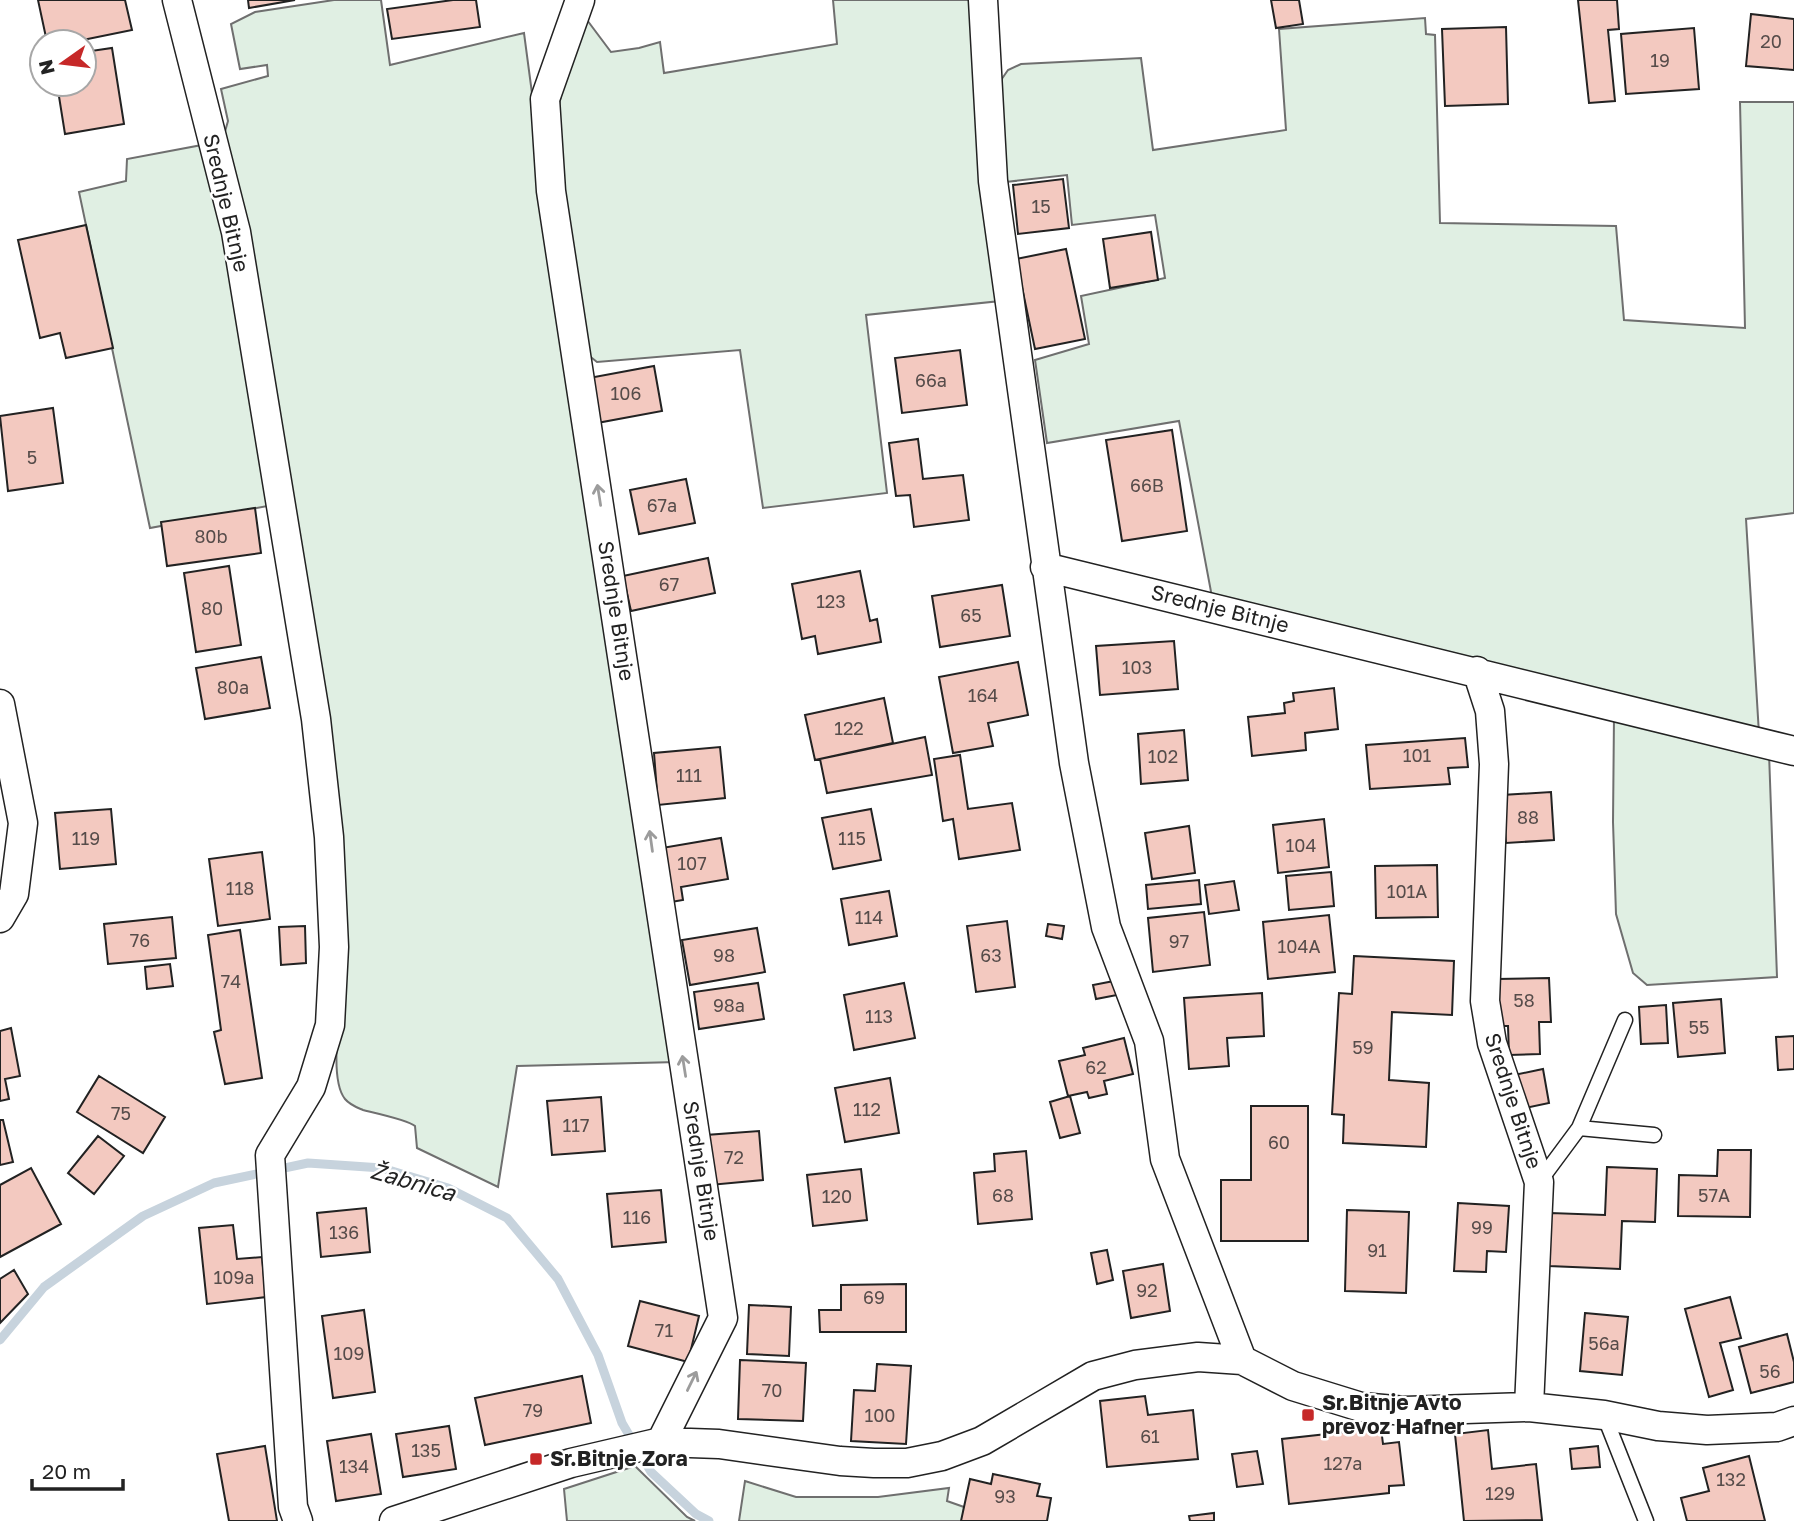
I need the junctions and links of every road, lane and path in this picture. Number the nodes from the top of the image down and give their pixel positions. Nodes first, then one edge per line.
1 (177, 0) edge
2 (580, 0) edge
3 (983, 0) edge
4 (1045, 567) junction
5 (1477, 671) junction
6 (0, 704) edge
7 (1794, 751) edge
8 (0, 918) edge
9 (1625, 1020) dead end
10 (1579, 1128) junction
11 (1654, 1135) dead end
12 (1539, 1182) junction
13 (1242, 1360) junction
14 (1529, 1407) junction
15 (1604, 1415) junction
16 (1794, 1421) edge
17 (662, 1442) junction
18 (298, 1521) edge
19 (394, 1521) edge
20 (1646, 1521) edge

1 - 18 street, Srednje Bitnje
17 -> 2 street, Srednje Bitnje
3 - 4 street
4 - 5 street, Srednje Bitnje
4 - 13 street
5 - 7 street, Srednje Bitnje
5 - 12 street, Srednje Bitnje
6 - 8 street
9 - 10 lane
10 - 11 lane
10 - 12 lane
12 - 14 street, Srednje Bitnje
13 - 14 street
13 - 17 street
14 - 15 street
15 - 16 street
15 - 20 lane
17 - 19 street

